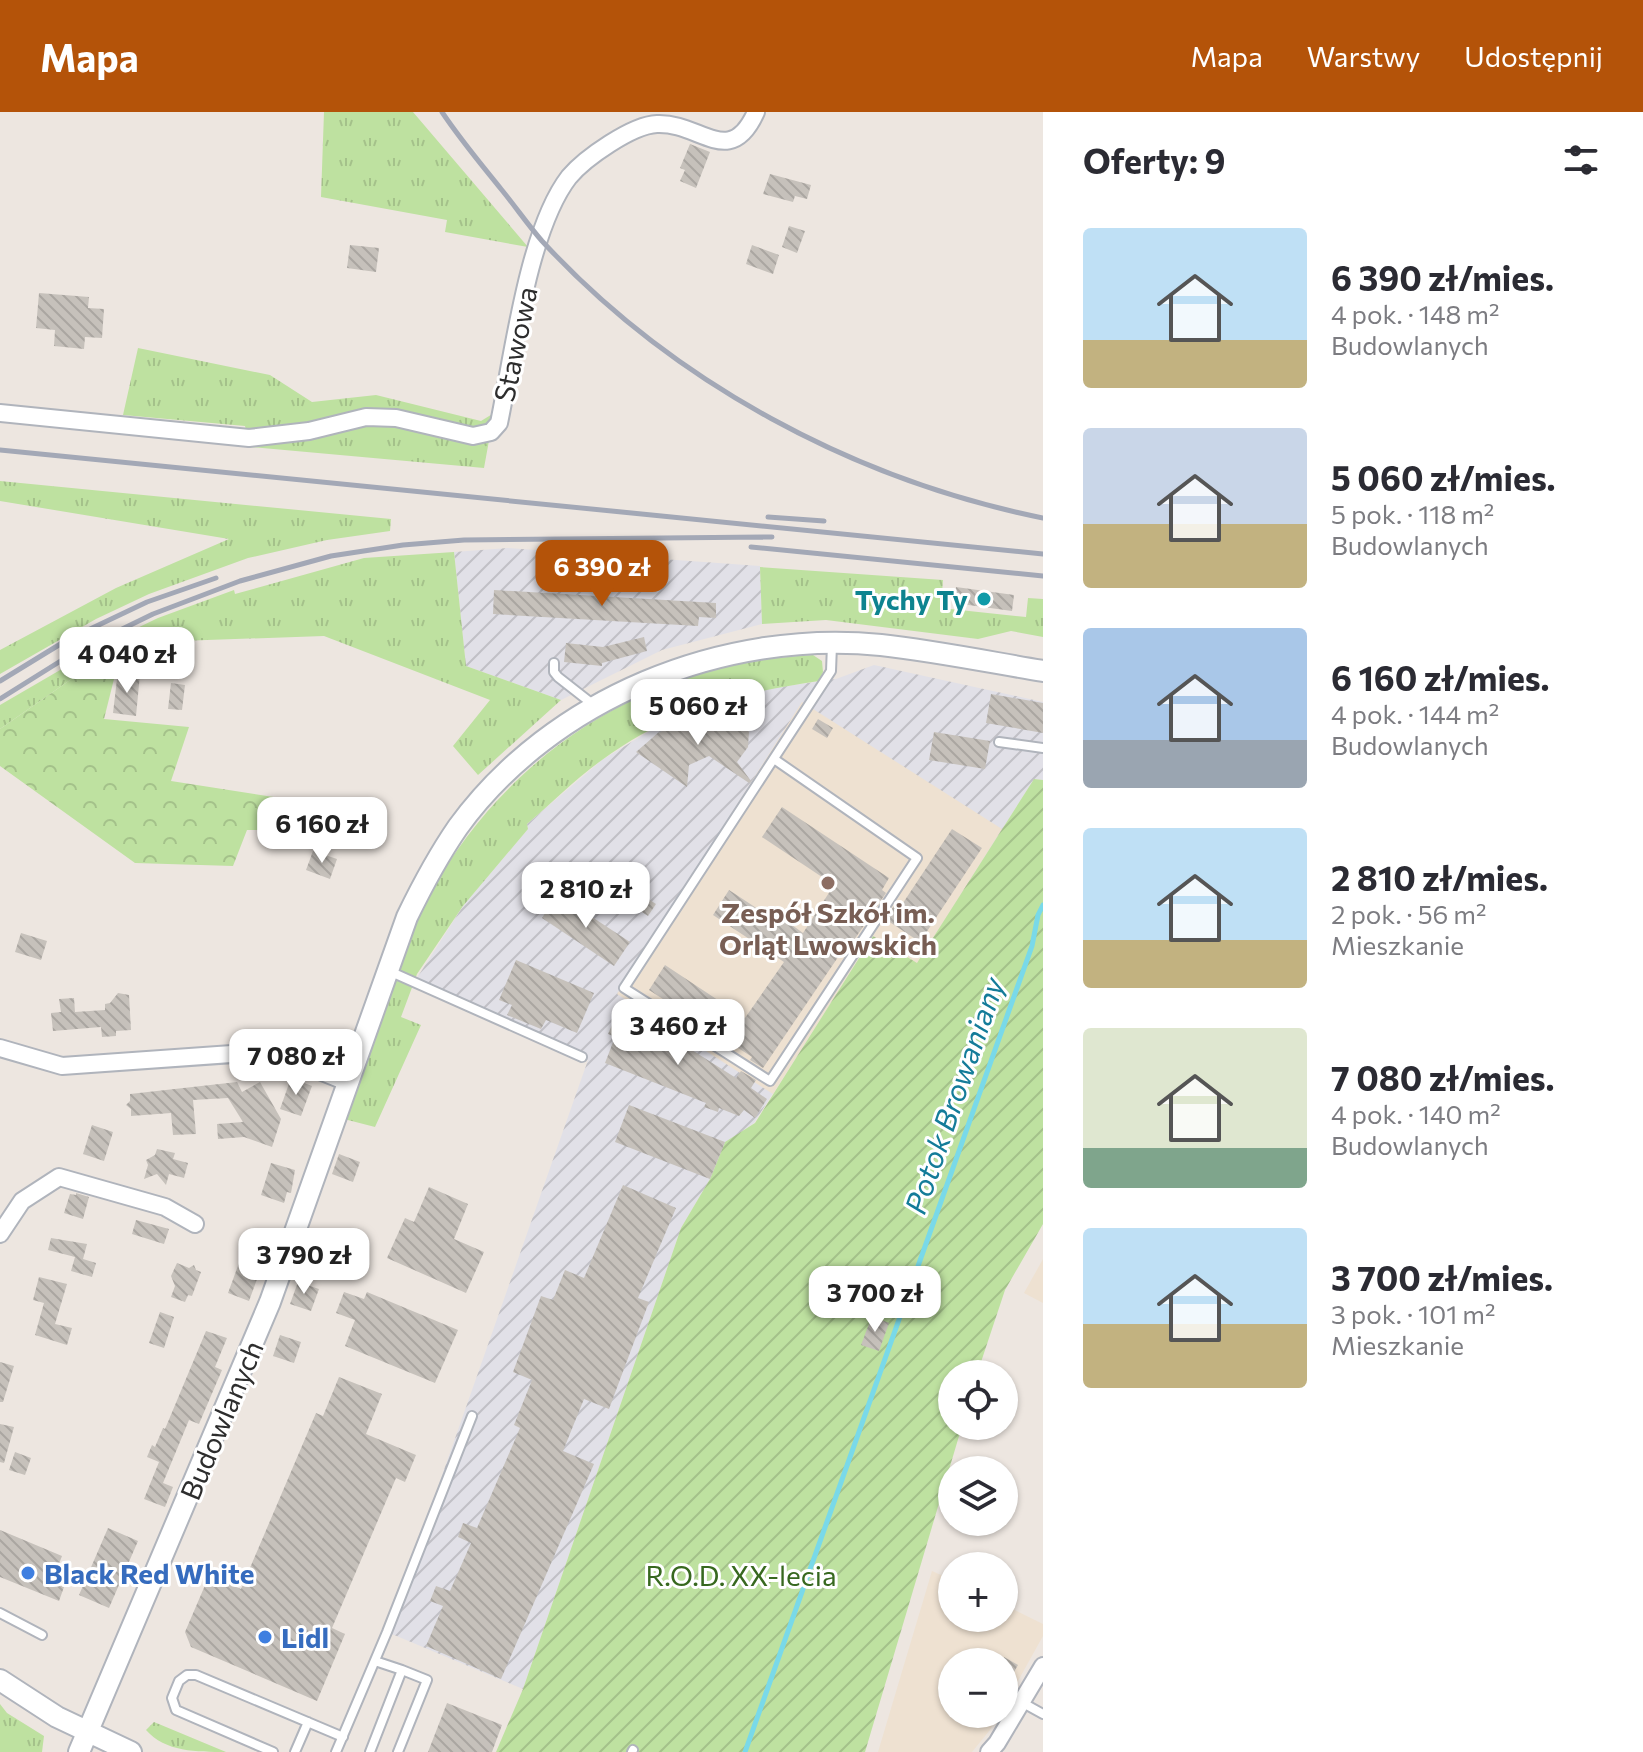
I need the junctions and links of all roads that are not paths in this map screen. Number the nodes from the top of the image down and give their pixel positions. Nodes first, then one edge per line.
1 (756, 112) edge
2 (0, 413) edge
3 (832, 644) junction
4 (554, 663) dead end
5 (1043, 671) edge
6 (596, 706) junction
7 (999, 742) dead end
8 (1043, 748) edge
9 (774, 759) junction
10 (387, 970) junction
11 (0, 1048) edge
12 (582, 1057) dead end
13 (347, 1082) junction
14 (195, 1224) dead end
15 (0, 1234) edge
16 (472, 1416) dead end
17 (1, 1614) edge
18 (42, 1635) dead end
19 (375, 1661) junction
20 (1043, 1666) edge
21 (402, 1670) junction
22 (0, 1680) edge
23 (1023, 1703) junction
24 (1043, 1714) edge
25 (308, 1722) junction
26 (343, 1737) junction
27 (84, 1743) edge
28 (131, 1752) edge
29 (273, 1752) edge
30 (295, 1752) edge
31 (336, 1752) edge
32 (370, 1752) edge
33 (398, 1752) edge
34 (989, 1752) edge

1 - 2 street, Stawowa
3 - 5 street, Budowlanych
3 - 6 street, Budowlanych
3 - 9 lane
4 - 6 lane
6 - 10 street, Budowlanych
7 - 8 lane
9 - 9 lane
10 - 12 lane
10 - 13 street, Budowlanych
11 - 13 street
13 - 27 street, Budowlanych
14 - 15 street
16 - 19 lane
17 - 18 lane
19 - 21 lane
19 - 26 lane
20 - 23 street
21 - 32 lane
21 - 33 lane
22 - 27 street
23 - 24 lane
23 - 34 street
25 - 26 lane
25 - 29 lane
25 - 30 lane
26 - 31 lane
27 - 28 street

